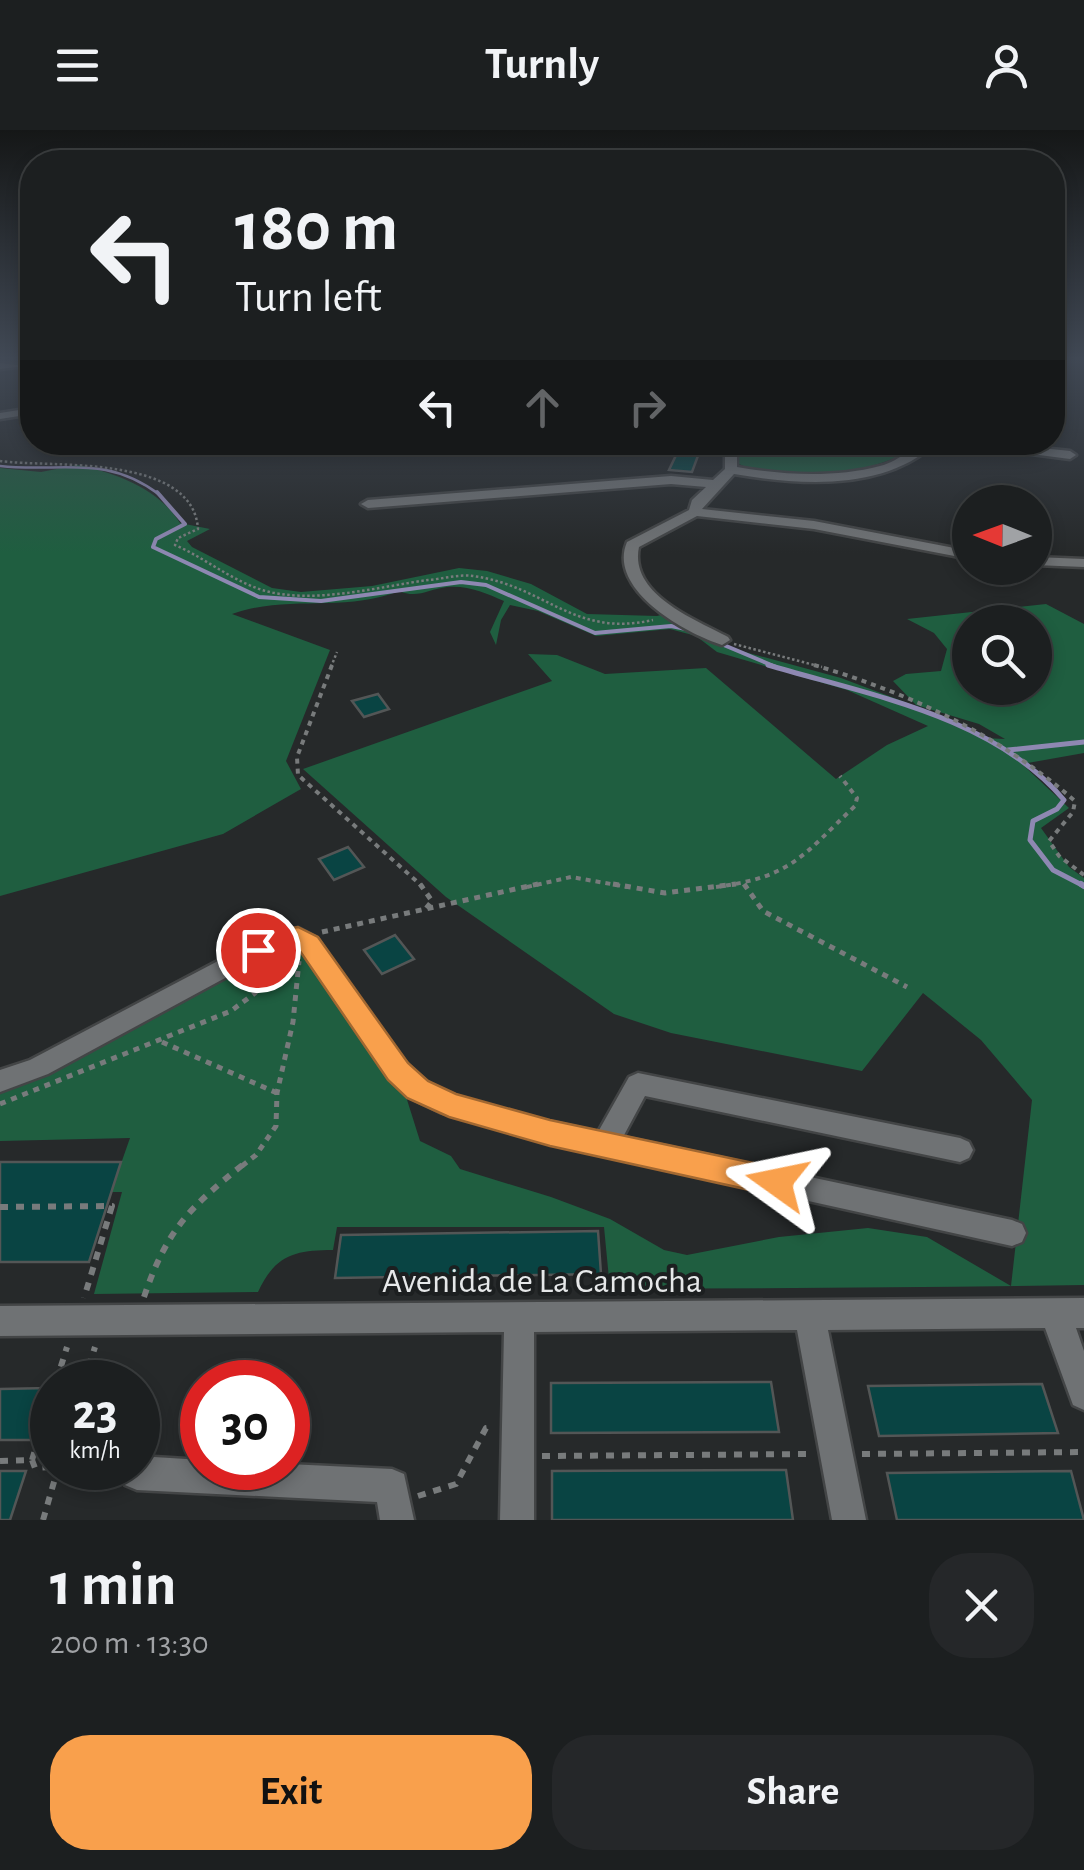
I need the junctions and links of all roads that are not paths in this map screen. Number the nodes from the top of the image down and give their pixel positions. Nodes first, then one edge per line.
1 (1065, 454) edge
2 (730, 455) edge
3 (914, 455) edge
4 (1070, 455) dead end
5 (731, 470) junction
6 (716, 484) junction
7 (368, 504) dead end
8 (695, 512) junction
9 (952, 552) edge
10 (1052, 562) edge
11 (1084, 563) edge
12 (722, 640) road end
13 (0, 1081) edge
14 (605, 1144) junction
15 (960, 1150) dead end
16 (1012, 1233) dead end
17 (1070, 1313) edge
18 (810, 1316) junction
19 (519, 1318) junction
20 (0, 1322) edge
21 (1084, 1394) edge
22 (160, 1474) edge
23 (396, 1511) edge
24 (516, 1520) edge
25 (849, 1520) edge

1 - 4 street
2 - 5 street
3 - 5 street
5 - 6 street
6 - 7 street
6 - 8 street
8 - 9 street
8 - 12 street
10 - 11 street
13 - 14 street
14 - 15 street
14 - 16 street
17 - 18 street, Avenida de La Camocha
17 - 21 street
18 - 19 street, Avenida de La Camocha
18 - 25 street
19 - 20 street, Avenida de La Camocha
19 - 24 street
22 - 23 street

